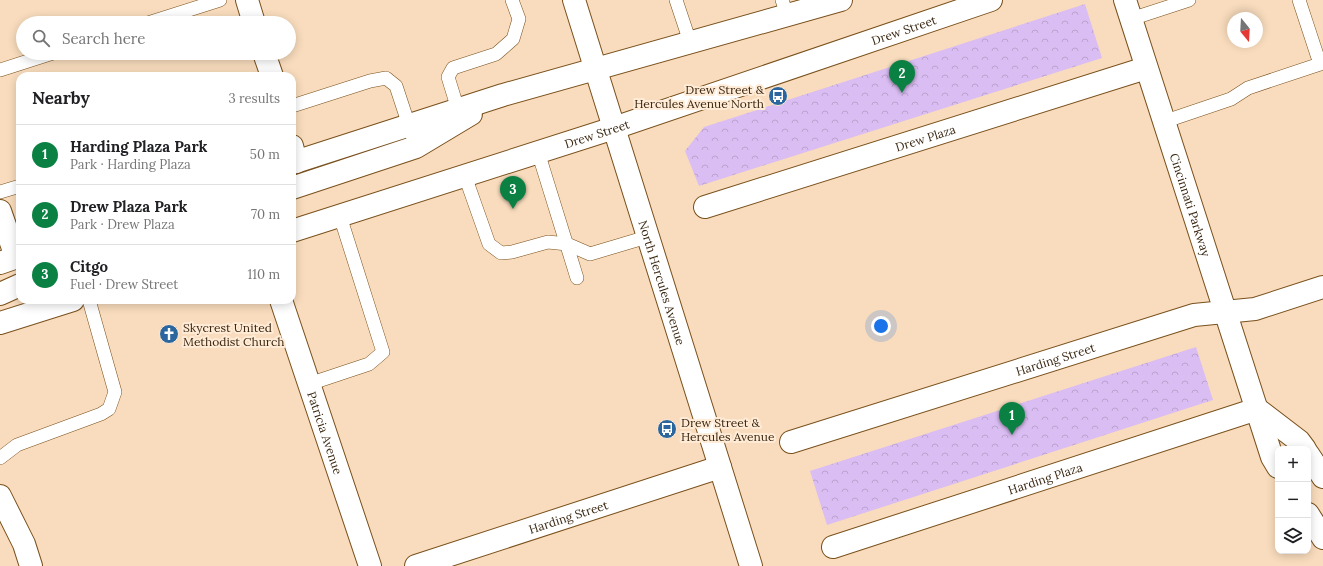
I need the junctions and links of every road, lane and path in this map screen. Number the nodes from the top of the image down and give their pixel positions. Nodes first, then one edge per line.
1 (220, 0) edge
2 (247, 0) edge
3 (512, 0) edge
4 (574, 0) edge
5 (676, 0) edge
6 (840, 0) edge
7 (991, 0) edge
8 (1189, 0) edge
9 (1299, 0) edge
10 (785, 8) edge
11 (1128, 10) edge
12 (170, 16) edge
13 (252, 16) edge
14 (690, 42) junction
15 (32, 60) edge
16 (266, 60) edge
17 (596, 68) junction
18 (1146, 68) junction
19 (0, 70) edge
20 (271, 72) edge
21 (296, 105) edge
22 (460, 115) junction
23 (1164, 122) junction
24 (410, 125) junction
25 (614, 128) junction
26 (416, 147) junction
27 (538, 152) junction
28 (296, 162) edge
29 (465, 176) junction
30 (16, 187) edge
31 (296, 187) edge
32 (0, 192) edge
33 (705, 207) dead end
34 (0, 211) edge
35 (340, 216) junction
36 (296, 230) edge
37 (647, 237) junction
38 (567, 244) junction
39 (12, 259) edge
40 (577, 278) dead end
41 (16, 287) edge
42 (1323, 287) edge
43 (0, 294) edge
44 (61, 304) edge
45 (90, 304) edge
46 (282, 304) edge
47 (1224, 312) junction
48 (2, 324) edge
49 (309, 384) junction
50 (1257, 408) junction
51 (790, 442) dead end
52 (1303, 446) edge
53 (0, 458) edge
54 (1311, 459) edge
55 (1275, 462) edge
56 (720, 467) junction
57 (1323, 477) edge
58 (0, 496) edge
59 (1310, 518) edge
60 (1323, 538) edge
61 (834, 547) dead end
62 (31, 566) edge
63 (370, 566) edge
64 (416, 566) edge
65 (751, 566) edge

1 - 12 lane
2 - 13 street
3 - 22 lane
4 - 17 street, North Hercules Avenue
5 - 14 lane
6 - 10 street
7 - 25 street, Drew Street
8 - 11 lane
9 - 23 lane
10 - 14 street
11 - 18 street, Cincinnati Parkway
14 - 17 street
15 - 19 lane
16 - 20 street
17 - 22 street
17 - 25 street, North Hercules Avenue
18 - 23 street, Cincinnati Parkway
18 - 33 street, Drew Plaza
21 - 24 lane
22 - 24 street
22 - 26 street
23 - 47 street, Cincinnati Parkway
24 - 26 lane
24 - 28 street
25 - 27 street, Drew Street
25 - 37 street, North Hercules Avenue
26 - 31 street
27 - 29 street, Drew Street
27 - 38 lane
29 - 35 street, Drew Street
29 - 38 lane
30 - 32 lane
34 - 39 street
35 - 36 street, Drew Street
35 - 49 lane
37 - 38 lane
37 - 56 street, North Hercules Avenue
38 - 40 lane
41 - 43 street
42 - 47 street, Harding Street
44 - 48 street
45 - 53 lane
46 - 49 street, Patricia Avenue
47 - 50 street, Cincinnati Parkway
47 - 51 street, Harding Street
49 - 63 street, Patricia Avenue
50 - 52 street
50 - 55 street, Cincinnati Parkway
50 - 61 street, Harding Plaza
54 - 57 street
56 - 64 street, Harding Street
56 - 65 street, North Hercules Avenue
58 - 62 street
59 - 60 street

